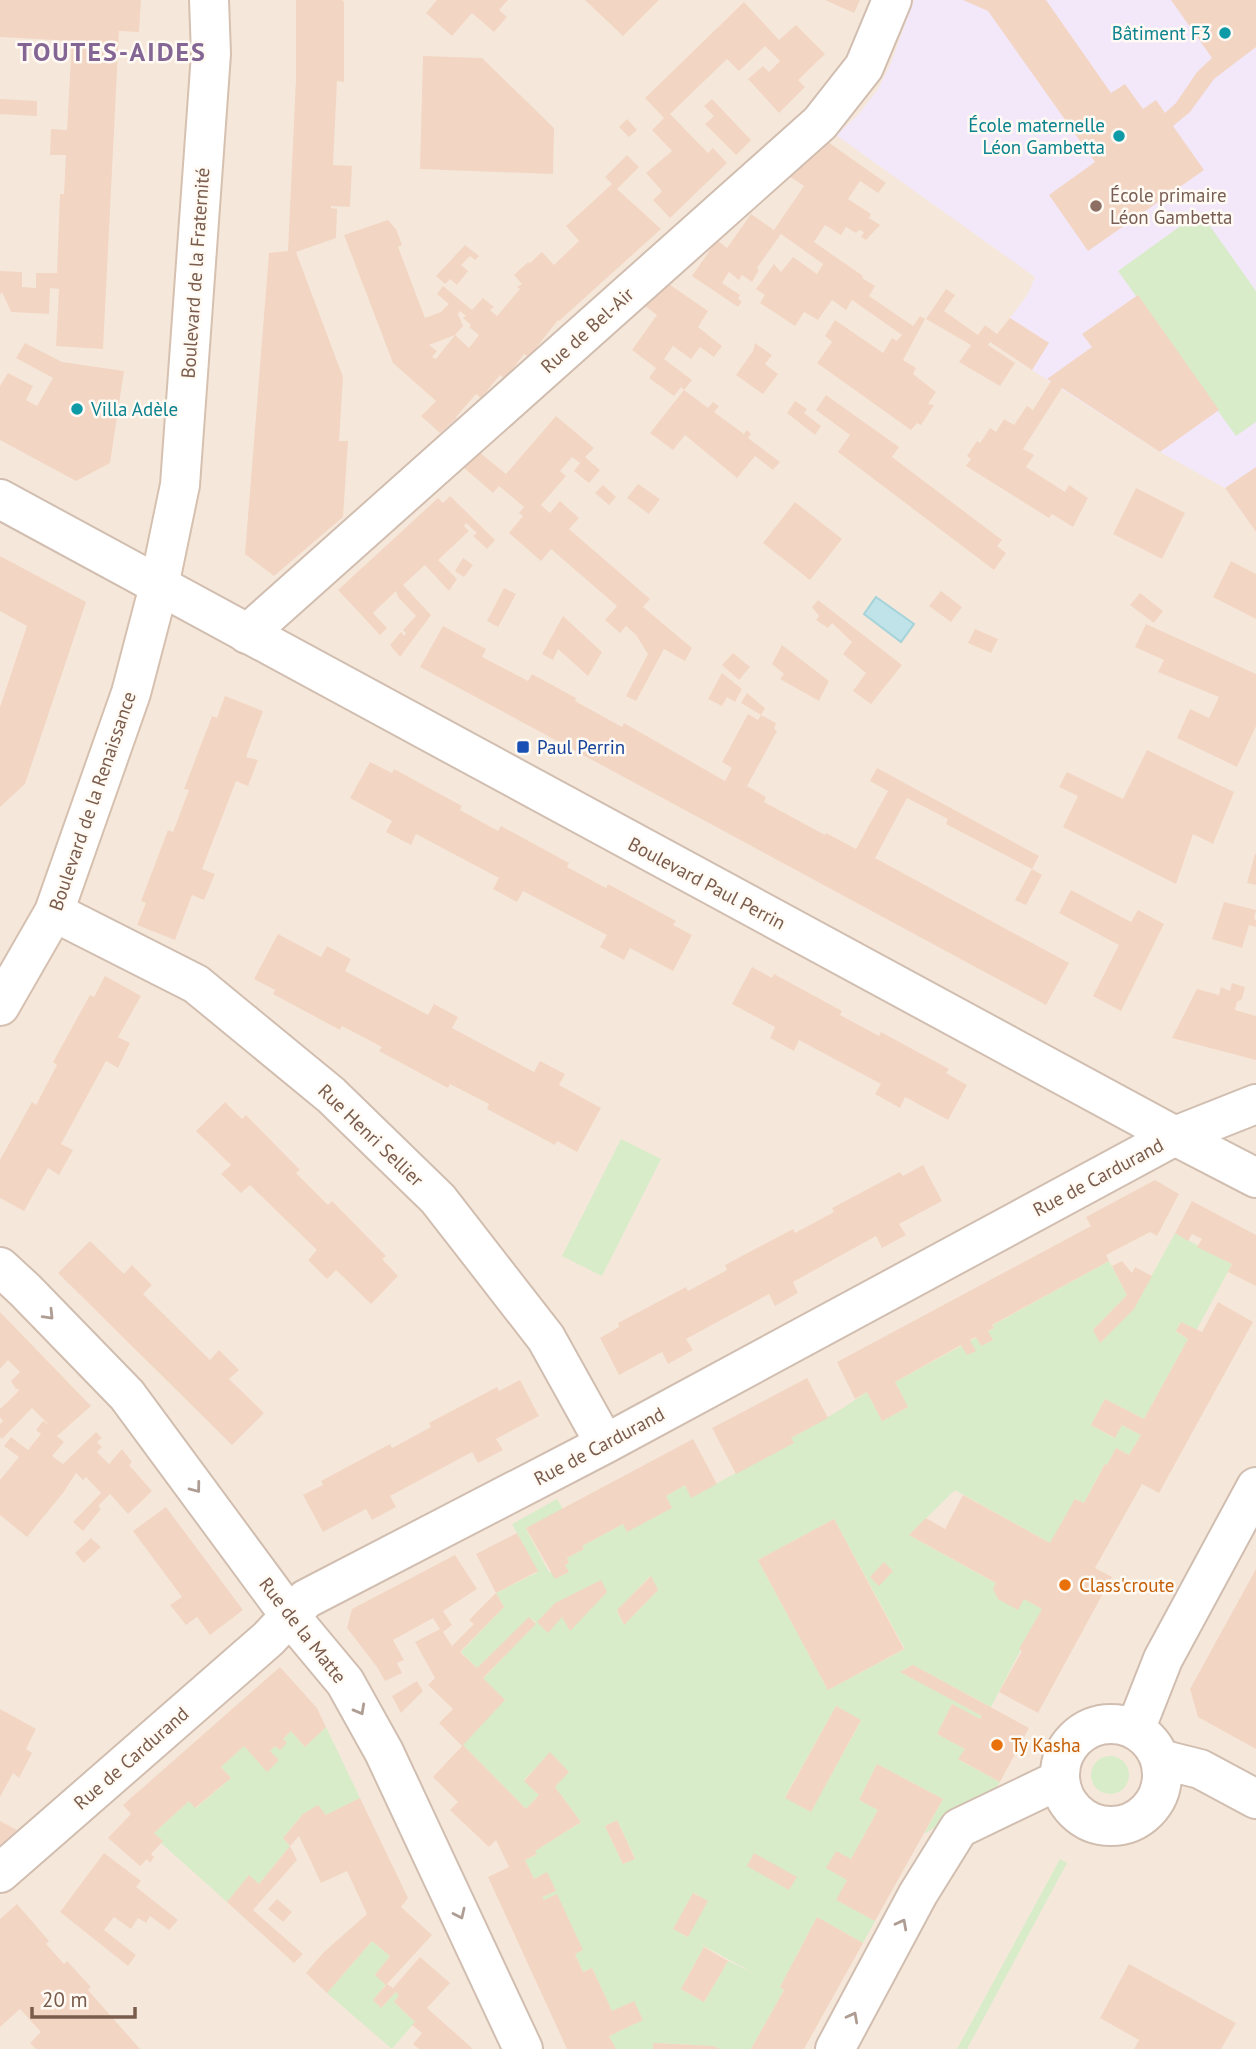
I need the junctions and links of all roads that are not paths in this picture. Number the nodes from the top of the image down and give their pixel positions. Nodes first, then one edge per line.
1 (208, 0) edge
2 (892, 0) edge
3 (0, 499) edge
4 (159, 586) junction
5 (247, 634) junction
6 (54, 912) junction
7 (0, 1006) edge
8 (1256, 1104) edge
9 (1175, 1136) junction
10 (1256, 1178) edge
11 (0, 1267) edge
12 (605, 1444) junction
13 (1256, 1487) edge
14 (290, 1616) junction
15 (1135, 1730) junction
16 (1160, 1759) junction
17 (1059, 1780) junction
18 (1256, 1799) edge
19 (0, 1872) edge
20 (523, 2049) edge
21 (835, 2049) edge

1 - 4 street, Boulevard de la Fraternité
2 - 5 street, Rue de Bel-Air
3 - 4 street, Boulevard Paul Perrin
4 - 5 street, Boulevard Paul Perrin
4 - 6 street, Boulevard de la Renaissance
5 - 9 street, Boulevard Paul Perrin
6 - 7 street, Boulevard de la Renaissance
6 - 12 street, Rue Henri Sellier
8 - 9 street, Rue de Cardurand
9 - 10 street, Boulevard Paul Perrin
9 - 12 street, Rue de Cardurand
11 -> 14 street, Rue de la Matte
12 - 14 street, Rue de Cardurand
13 - 15 street
14 - 19 street, Rue de Cardurand
14 -> 20 street, Rue de la Matte
15 - 16 street
15 - 17 street
16 - 17 street
16 - 18 street
21 -> 17 street

